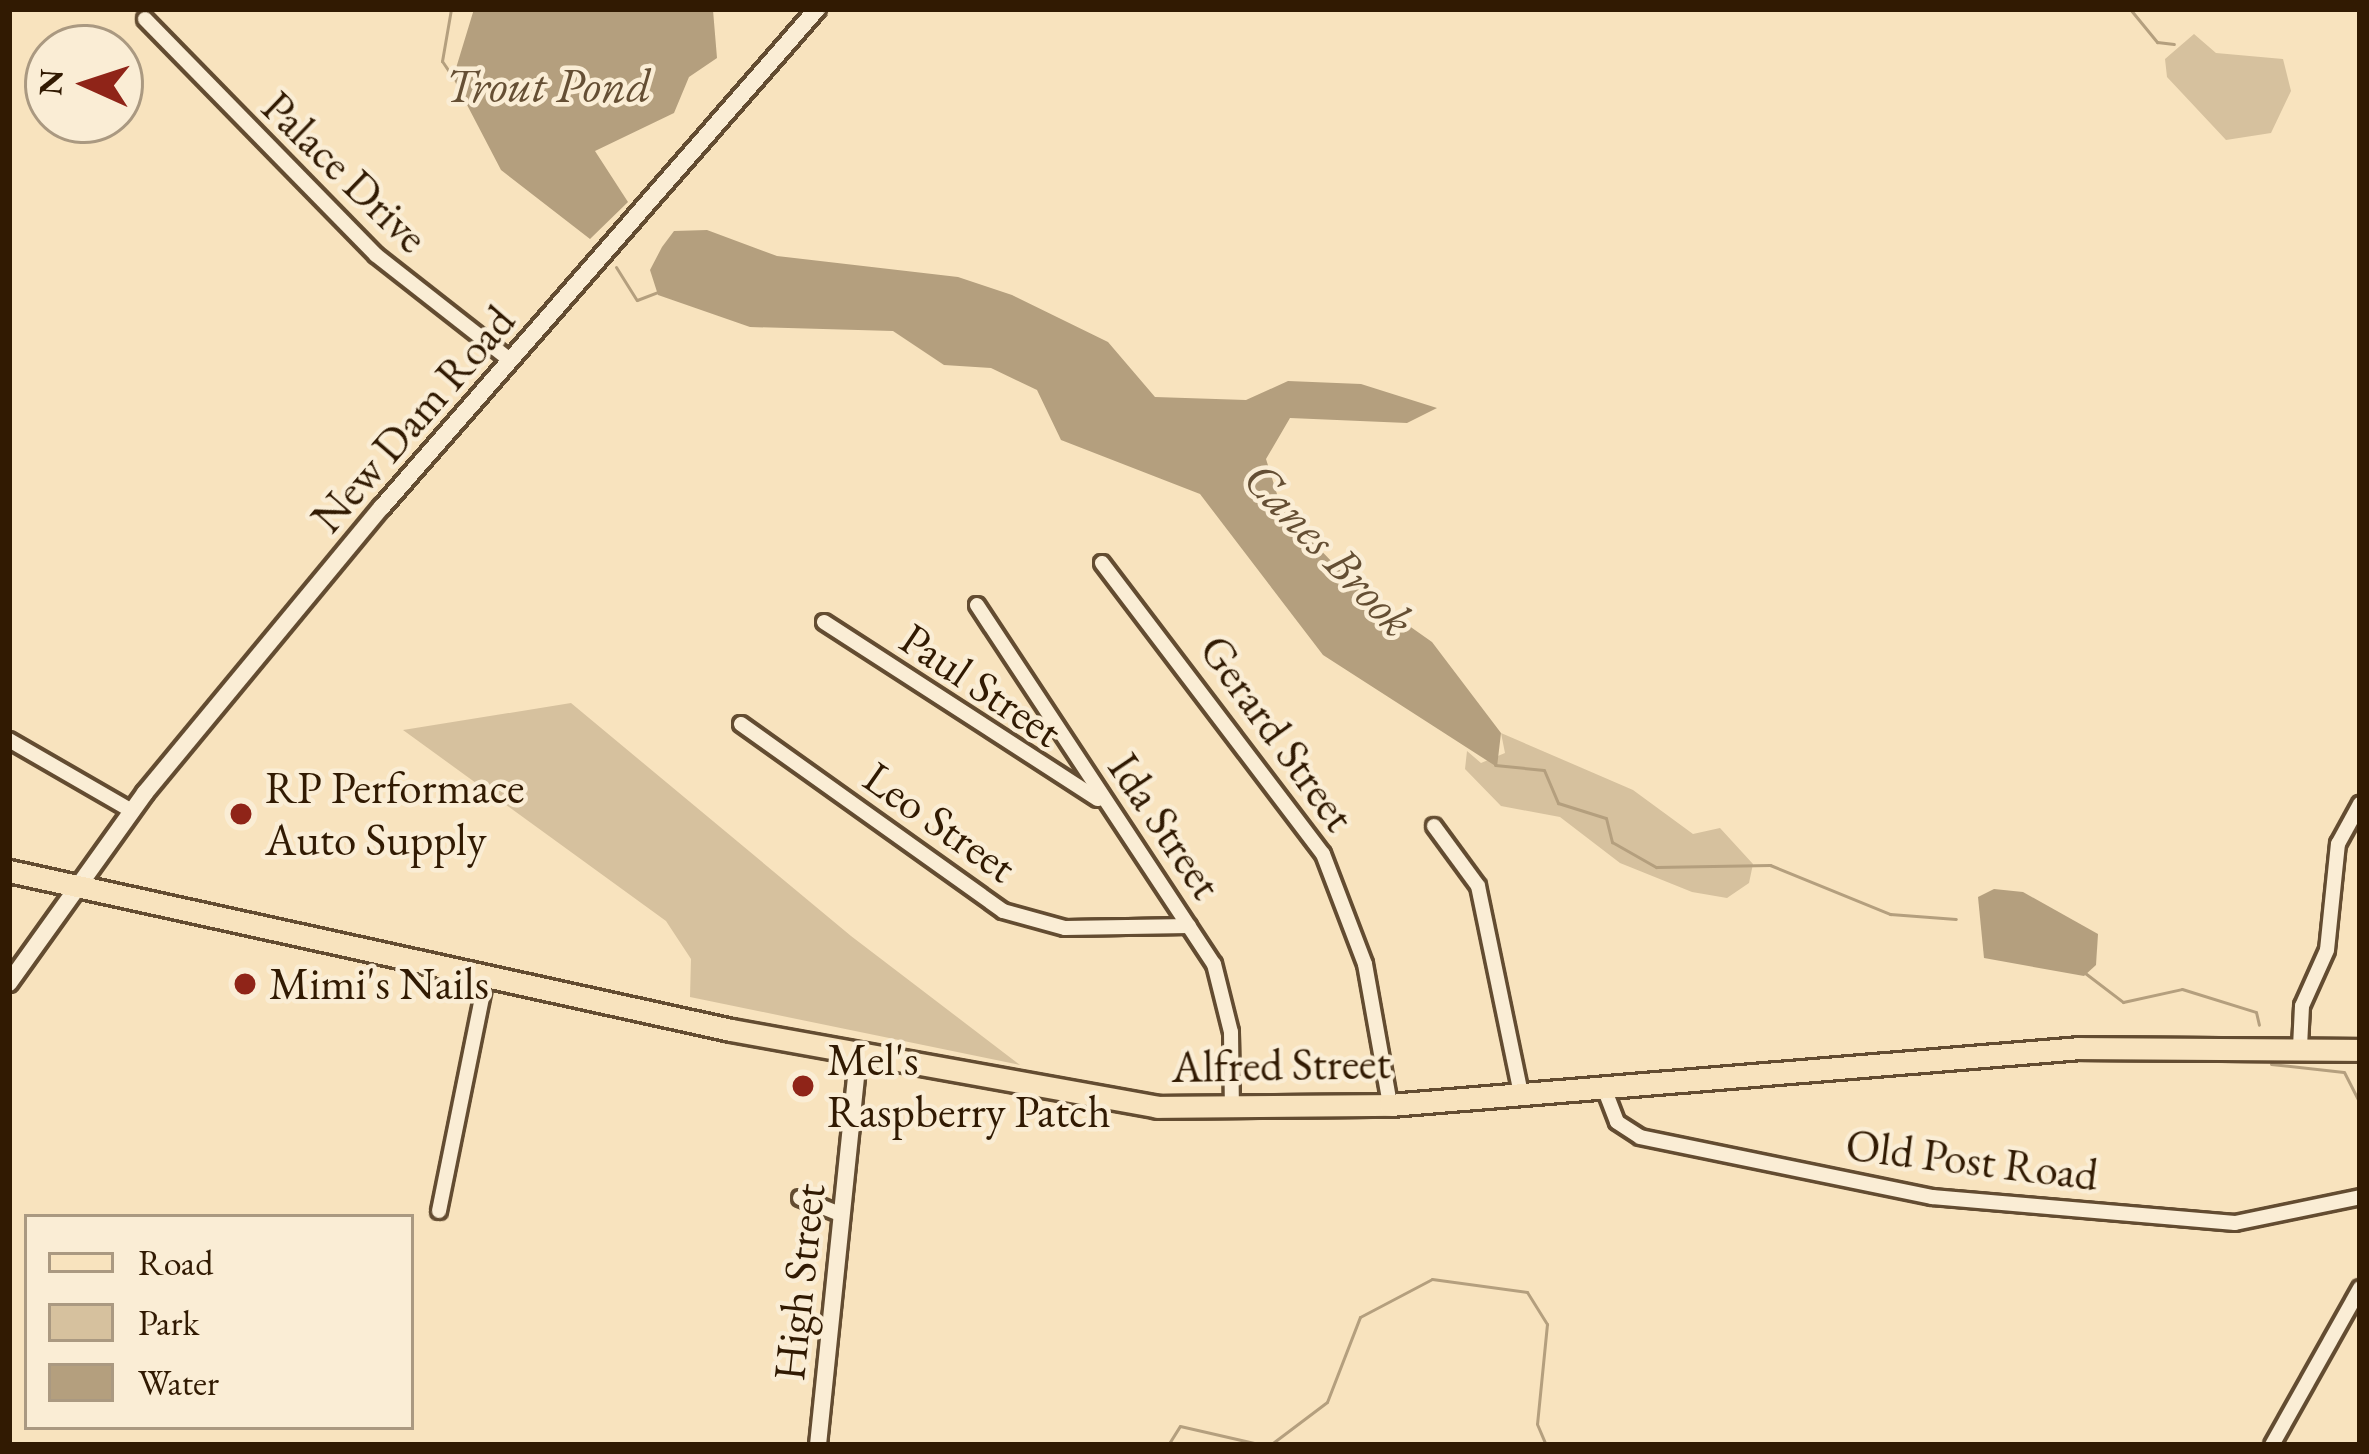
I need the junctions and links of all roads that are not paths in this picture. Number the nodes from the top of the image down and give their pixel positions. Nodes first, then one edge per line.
1 (817, 9) edge
2 (145, 20) dead end
3 (510, 360) junction
4 (1102, 563) dead end
5 (977, 604) dead end
6 (824, 622) dead end
7 (742, 724) dead end
8 (9, 740) edge
9 (1102, 802) junction
10 (2360, 804) edge
11 (131, 812) junction
12 (1434, 826) dead end
13 (9, 871) edge
14 (77, 886) junction
15 (1189, 926) junction
16 (486, 977) junction
17 (9, 983) edge
18 (2300, 1047) junction
19 (2360, 1050) edge
20 (858, 1055) junction
21 (1604, 1088) junction
22 (1521, 1093) junction
23 (1390, 1105) junction
24 (1232, 1109) junction
25 (2360, 1197) edge
26 (800, 1198) dead end
27 (439, 1211) dead end
28 (842, 1215) junction
29 (2360, 1288) edge
30 (818, 1445) edge
31 (2272, 1445) edge

1 - 3 street, New Dam Road
2 - 3 street, Palace Drive
3 - 11 street, New Dam Road
4 - 23 street, Gerard Street
5 - 9 street, Ida Street
6 - 9 street, Paul Street
7 - 15 street, Leo Street
8 - 11 street
9 - 15 street, Ida Street
10 - 18 street
11 - 14 street, New Dam Road
12 - 22 street
13 - 14 main road, Alfred Street
14 - 16 main road, Alfred Street
14 - 17 street, New Dam Road
15 - 24 street, Ida Street
16 - 20 main road, Alfred Street
16 - 27 street
18 - 19 main road, Alfred Street
18 - 21 main road, Alfred Street
20 - 24 main road, Alfred Street
20 - 28 street, High Street
21 - 22 main road, Alfred Street
21 - 25 street, Old Post Road
22 - 23 main road, Alfred Street
23 - 24 main road, Alfred Street
26 - 28 street
28 - 30 street, High Street
29 - 31 street

